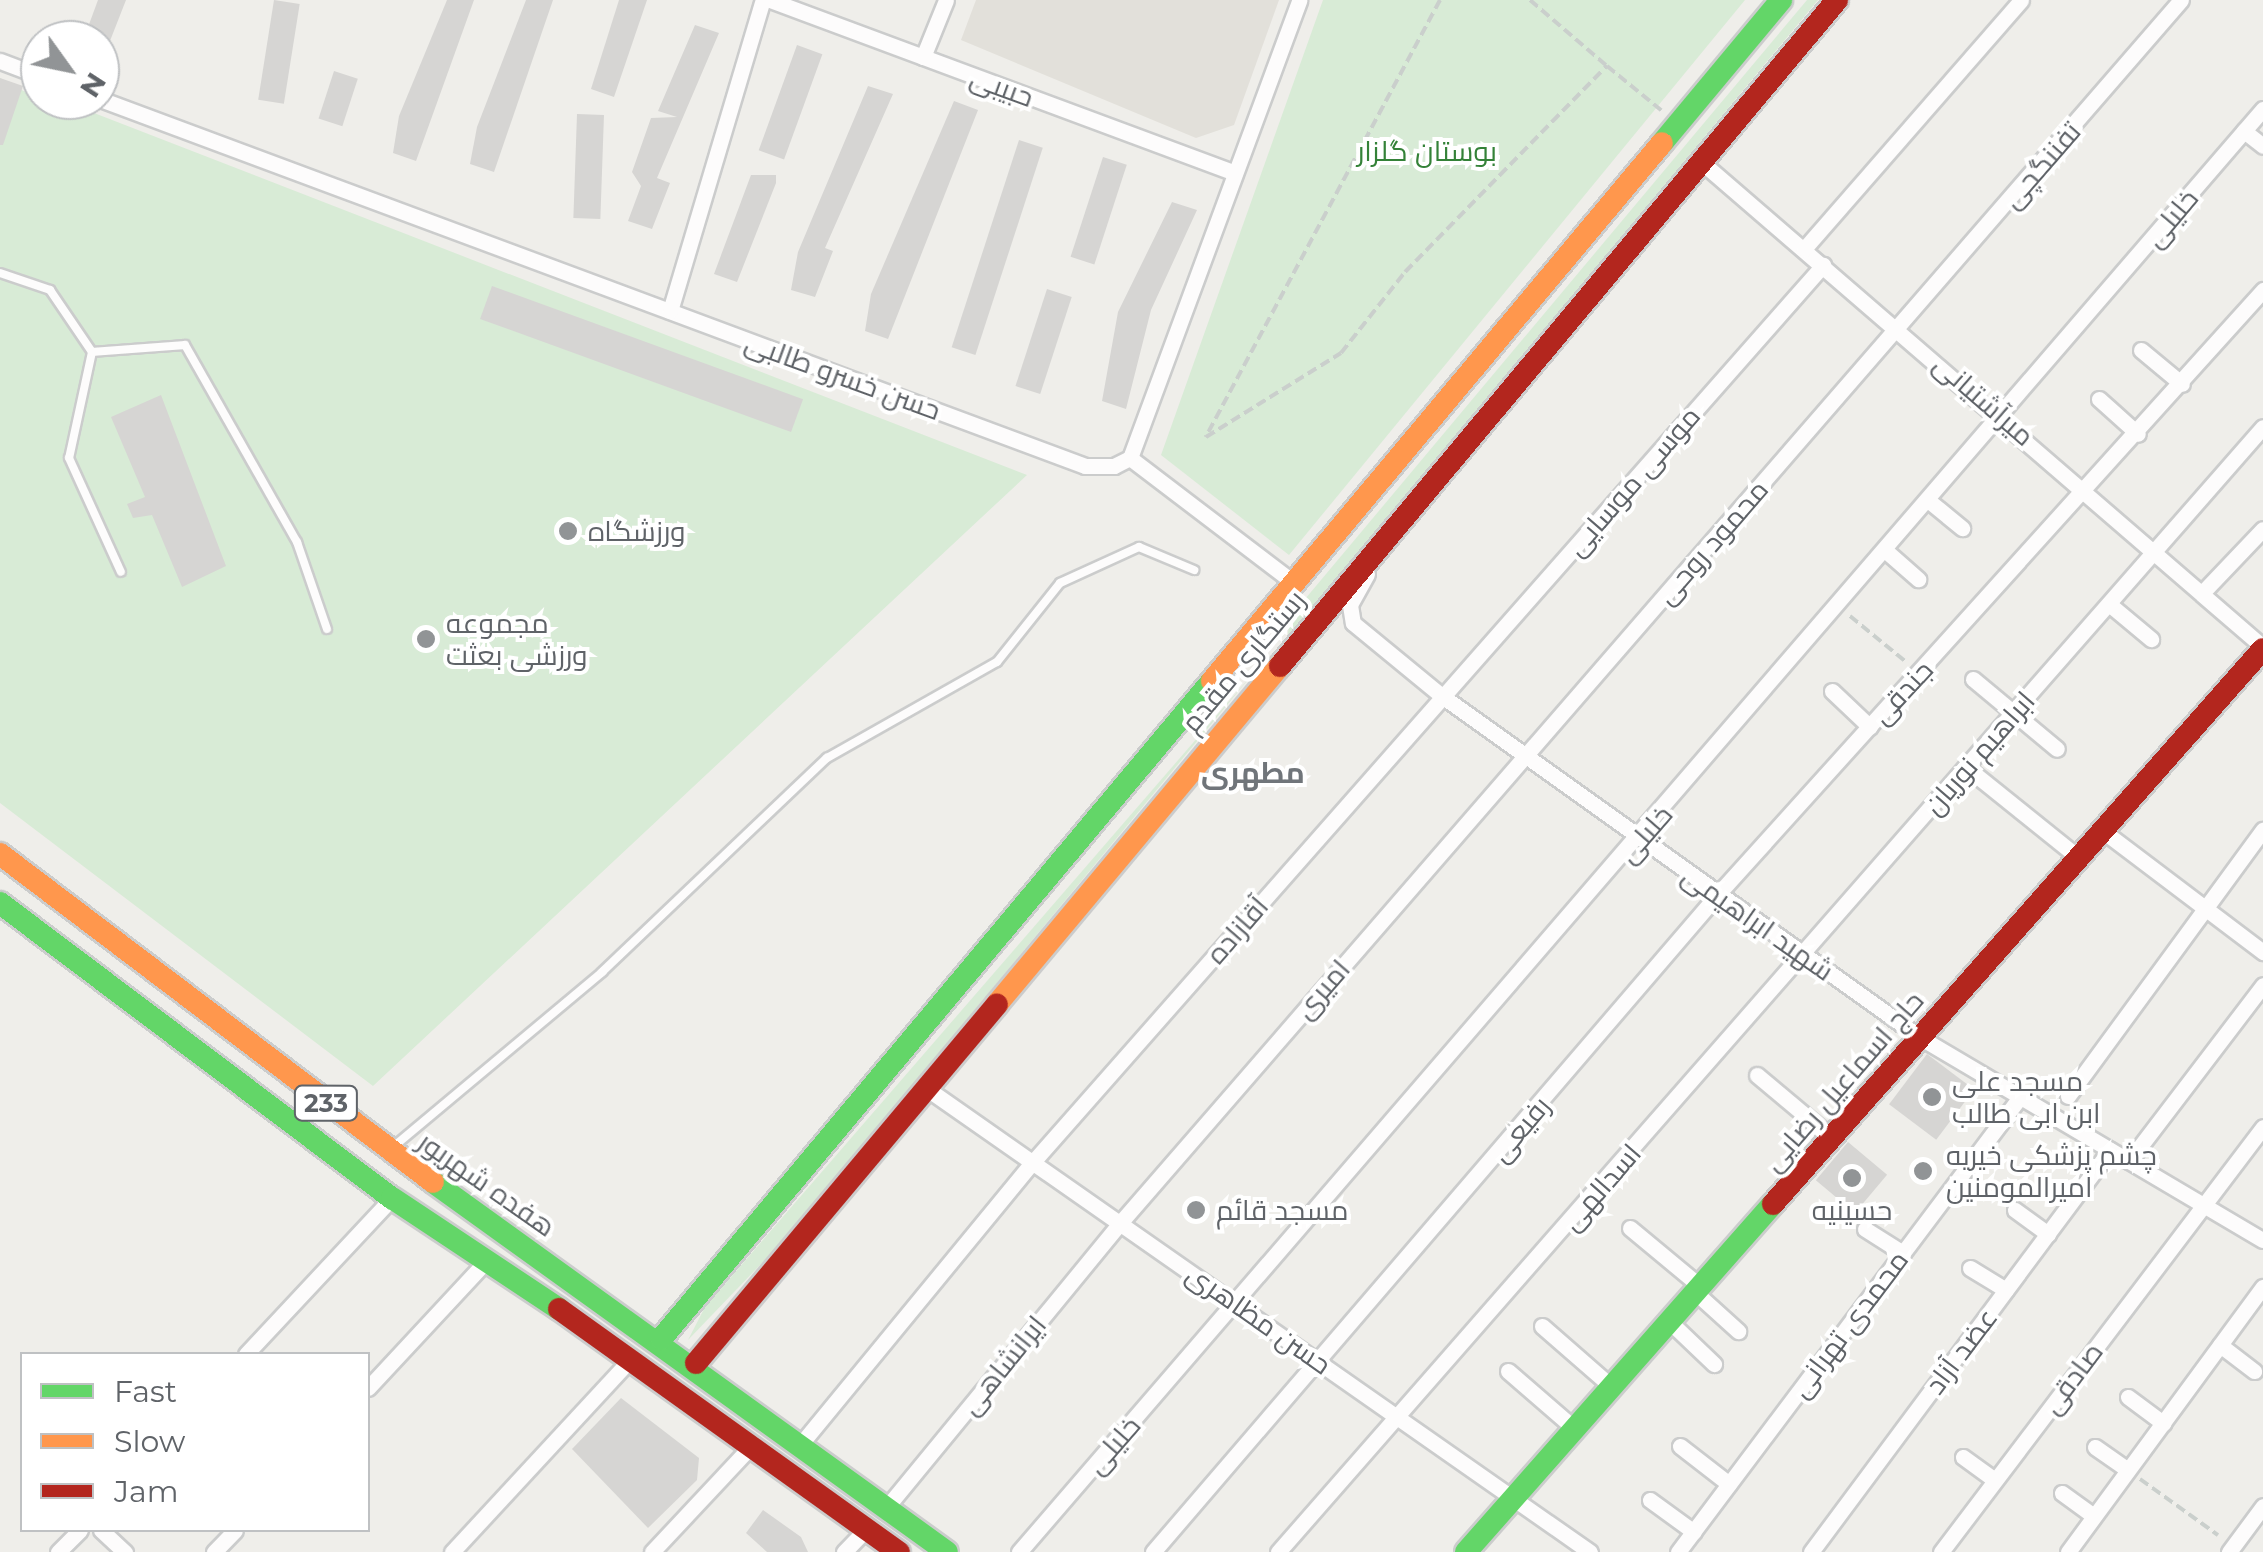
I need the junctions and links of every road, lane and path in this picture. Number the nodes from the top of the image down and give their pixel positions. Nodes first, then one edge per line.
1 (766, 0) edge
2 (946, 0) edge
3 (1299, 0) edge
4 (1440, 0) edge
5 (1530, 0) edge
6 (1781, 0) edge
7 (1838, 0) edge
8 (2021, 0) edge
9 (2182, 0) edge
10 (801, 6) edge
11 (923, 57) junction
12 (1608, 66) junction
13 (120, 106) edge
14 (2263, 109) edge
15 (1678, 124) junction
16 (2244, 131) junction
17 (2263, 146) edge
18 (1699, 160) junction
19 (1235, 173) junction
20 (1804, 249) junction
21 (1823, 265) junction
22 (0, 272) edge
23 (2263, 290) edge
24 (670, 311) junction
25 (1900, 329) junction
26 (2141, 350) dead end
27 (92, 352) junction
28 (2182, 384) junction
29 (2098, 399) dead end
30 (2002, 415) junction
31 (2262, 430) edge
32 (2138, 434) junction
33 (1130, 458) junction
34 (2088, 492) junction
35 (1929, 501) junction
36 (1962, 528) dead end
37 (2263, 529) edge
38 (1385, 539) junction
39 (2155, 551) junction
40 (1886, 552) junction
41 (1194, 570) dead end
42 (122, 572) dead end
43 (1918, 579) dead end
44 (1294, 583) junction
45 (2202, 593) junction
46 (2109, 604) junction
47 (1839, 606) junction
48 (327, 629) dead end
49 (1254, 630) junction
50 (2150, 639) dead end
51 (2263, 648) edge
52 (1286, 656) junction
53 (1920, 673) junction
54 (1974, 679) dead end
55 (1832, 692) dead end
56 (1442, 696) junction
57 (2013, 714) junction
58 (1870, 727) junction
59 (2058, 750) dead end
60 (1525, 756) junction
61 (1966, 767) junction
62 (2263, 830) edge
63 (2103, 831) junction
64 (1640, 839) junction
65 (0, 854) edge
66 (2079, 858) junction
67 (1718, 894) junction
68 (0, 903) edge
69 (2206, 908) junction
70 (2263, 952) edge
71 (1802, 954) junction
72 (2263, 985) edge
73 (1921, 1038) junction
74 (1757, 1075) dead end
75 (926, 1088) junction
76 (2068, 1096) dead end
77 (2020, 1097) junction
78 (2263, 1127) edge
79 (1832, 1138) junction
80 (2110, 1150) junction
81 (388, 1151) junction
82 (2129, 1161) junction
83 (1032, 1163) junction
84 (392, 1198) junction
85 (2202, 1204) junction
86 (2015, 1210) dead end
87 (1120, 1223) junction
88 (1630, 1228) dead end
89 (1865, 1229) dead end
90 (2048, 1234) junction
91 (2263, 1240) edge
92 (1903, 1252) junction
93 (486, 1261) junction
94 (1970, 1268) dead end
95 (2263, 1287) edge
96 (1698, 1290) junction
97 (2006, 1290) junction
98 (1237, 1302) junction
99 (1670, 1322) junction
100 (1542, 1326) dead end
101 (1738, 1331) dead end
102 (661, 1339) junction
103 (2220, 1345) junction
104 (248, 1352) edge
105 (635, 1362) junction
106 (696, 1363) junction
107 (1322, 1364) junction
108 (1714, 1364) dead end
109 (1508, 1371) dead end
110 (2254, 1371) dead end
111 (370, 1386) edge
112 (676, 1387) junction
113 (1612, 1387) junction
114 (2128, 1397) dead end
115 (1400, 1419) junction
116 (2163, 1423) junction
117 (1576, 1429) junction
118 (753, 1444) junction
119 (800, 1445) junction
120 (1680, 1446) dead end
121 (2094, 1446) dead end
122 (1963, 1458) dead end
123 (2128, 1470) junction
124 (1995, 1480) junction
125 (1729, 1484) junction
126 (2062, 1494) dead end
127 (1513, 1500) junction
128 (1650, 1500) dead end
129 (2263, 1506) edge
130 (886, 1508) junction
131 (2094, 1516) junction
132 (867, 1528) junction
133 (78, 1532) edge
134 (103, 1532) edge
135 (233, 1532) edge
136 (1694, 1532) junction
137 (2231, 1549) edge
138 (58, 1552) edge
139 (125, 1552) edge
140 (214, 1552) edge
141 (452, 1552) edge
142 (652, 1552) edge
143 (844, 1552) edge
144 (899, 1552) edge
145 (947, 1552) edge
146 (1019, 1552) edge
147 (1153, 1552) edge
148 (1278, 1552) edge
149 (1466, 1552) edge
150 (1590, 1552) edge
151 (1678, 1552) edge
152 (1811, 1552) edge
153 (1941, 1552) edge
154 (2068, 1552) edge

1 - 10 street, حبیبی
1 - 24 street
2 - 11 street
3 - 19 street
4 - 12 path
5 - 12 path
6 - 15 main road, رستگاری مقدم
7 - 18 main road, رستگاری مقدم
8 - 20 street
9 - 25 street, تفننگچی
10 - 11 street, حبیبی
11 - 19 street, حبیبی
12 - 15 path
13 - 24 street, حسن خسرو طالبی
14 - 16 street, خلیلی
15 - 44 main road, رستگاری مقدم
16 - 17 street
16 - 30 street, خلیلی
18 - 20 street, میرآشتیانی
18 - 38 main road, رستگاری مقدم
19 - 33 street
20 - 21 street, میرآشتیانی
21 - 25 street, میرآشتیانی
21 - 56 street, موسی موسایی
22 - 27 lane
23 - 28 street, جندقی
24 - 33 street, حسن خسرو طالبی
25 - 30 street, میرآشتیانی
25 - 60 street, محمود روحی
26 - 28 street
27 - 42 lane
27 - 48 lane
28 - 32 street, جندقی
29 - 32 street
30 - 34 street, میرآشتیانی
30 - 35 street, خلیلی
31 - 39 street, ابراهیم نوریان
32 - 34 street, جندقی
33 - 44 street
34 - 39 street, میرآشتیانی
34 - 53 street, جندقی
35 - 36 street
35 - 40 street, خلیلی
37 - 45 street
38 - 52 main road, رستگاری مقدم
38 - 56 street, شهید ابراهیمی
39 - 45 street, میرآشتیانی
39 - 46 street, ابراهیم نوریان
40 - 43 street
40 - 47 street, خلیلی
41 - 81 lane
44 - 49 main road, رستگاری مقدم
45 - 51 street, میرآشتیانی
46 - 50 street
46 - 57 street, ابراهیم نوریان
47 - 53 path
47 - 64 street, خلیلی
49 - 52 main road
49 - 102 main road, رستگاری مقدم
51 - 63 main road, حاج اسماعیل رضایی
52 - 75 main road, رستگاری مقدم
53 - 58 street, جندقی
54 - 57 street
55 - 58 street
56 - 60 street, شهید ابراهیمی
56 - 83 street, آقازاده
57 - 59 street
57 - 61 street, ابراهیم نوریان
58 - 67 street, جندقی
60 - 64 street, شهید ابراهیمی
60 - 87 street, امیری
61 - 66 street
61 - 71 street, ابراهیم نوریان
62 - 69 street
63 - 66 main road, حاج اسماعیل رضایی
63 - 69 street
64 - 67 street, شهید ابراهیمی
64 - 98 street, خلیلی
65 - 81 main road, هفده شهریور / 233
66 - 73 main road, حاج اسماعیل رضایی
67 - 71 street, شهید ابراهیمی
67 - 107 street, رفیعی
68 - 84 main road, 233
69 - 70 street
69 - 76 street
71 - 73 street, شهید ابراهیمی
71 - 115 street, اسدالهی
72 - 82 street
73 - 77 street, شهید ابراهیمی
73 - 79 main road, حاج اسماعیل رضایی
74 - 79 street
75 - 83 street, حسن مظاهری
75 - 106 main road, رستگاری مقدم
77 - 80 street, شهید ابراهیمی
77 - 92 street, محمدی تهرانی
78 - 85 street, صادقی
79 - 96 main road, حاج اسماعیل رضایی
80 - 82 street, شهید ابراهیمی
80 - 90 street, عضد آزاد
81 - 102 main road, هفده شهریور / 233
82 - 85 street, شهید ابراهیمی
83 - 87 street, حسن مظاهری
83 - 119 street, آقازاده
84 - 93 main road, 233
84 - 104 street
85 - 91 street, شهید ابراهیمی
85 - 124 street, صادقی
86 - 90 street
87 - 98 street, حسن مظاهری
87 - 130 street, ایرانشاهی
88 - 96 street
89 - 92 street
90 - 97 street, عضد آزاد
92 - 125 street, محمدی تهرانی
93 - 105 main road, 233
93 - 111 street
94 - 97 street
95 - 103 street
96 - 99 main road, حاج اسماعیل رضایی
96 - 101 street
97 - 152 street, عضد آزاد
98 - 107 street, حسن مظاهری
98 - 146 street, خلیلی
99 - 108 street
99 - 113 main road, حاج اسماعیل رضایی
100 - 113 street
102 - 105 main road, رستگاری مقدم
102 - 106 main road, هفده شهریور / 233
103 - 110 street
103 - 116 street
105 - 112 main road, 233
105 - 141 street
106 - 112 main road, رستگاری مقدم
106 - 119 main road, هفده شهریور / 233
107 - 115 street, حسن مظاهری
107 - 147 street, رفیعی
109 - 117 street
112 - 118 main road, 233
113 - 117 main road, حاج اسماعیل رضایی
114 - 116 street
115 - 127 street, حسن مظاهری
115 - 148 street, اسدالهی
116 - 123 street
117 - 127 main road, حاج اسماعیل رضایی
118 - 132 main road, 233
118 - 142 street
119 - 130 main road, هفده شهریور / 233
120 - 125 street
121 - 123 street
122 - 124 street
123 - 131 street
123 - 137 path
124 - 153 street, صادقی
125 - 136 street, محمدی تهرانی
126 - 131 street
127 - 149 main road, حاج اسماعیل رضایی
127 - 150 street, حسن مظاهری
128 - 136 street
129 - 137 street
130 - 145 main road, هفده شهریور / 233
131 - 154 street
132 - 143 street
132 - 144 main road, 233
133 - 138 street
134 - 139 street
135 - 140 street
136 - 151 street, محمدی تهرانی

